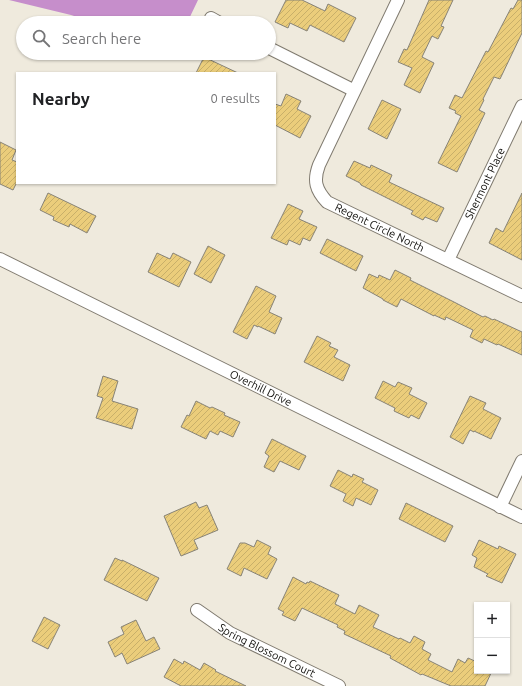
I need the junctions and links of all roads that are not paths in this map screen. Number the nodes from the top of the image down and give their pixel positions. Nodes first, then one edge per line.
1 (398, 0) edge
2 (276, 52) edge
3 (353, 90) junction
4 (522, 106) edge
5 (0, 259) edge
6 (448, 260) junction
7 (522, 296) edge
8 (522, 461) edge
9 (500, 506) junction
10 (522, 517) edge
11 (197, 610) dead end
12 (339, 686) edge

1 - 3 street, Regent Circle North
2 - 3 street
3 - 6 street, Regent Circle North
4 - 6 street, Shermont Place
5 - 9 street, Overhill Drive
6 - 7 street, Regent Circle North
8 - 9 street
9 - 10 street, Overhill Drive
11 - 12 street, Spring Blossom Court

